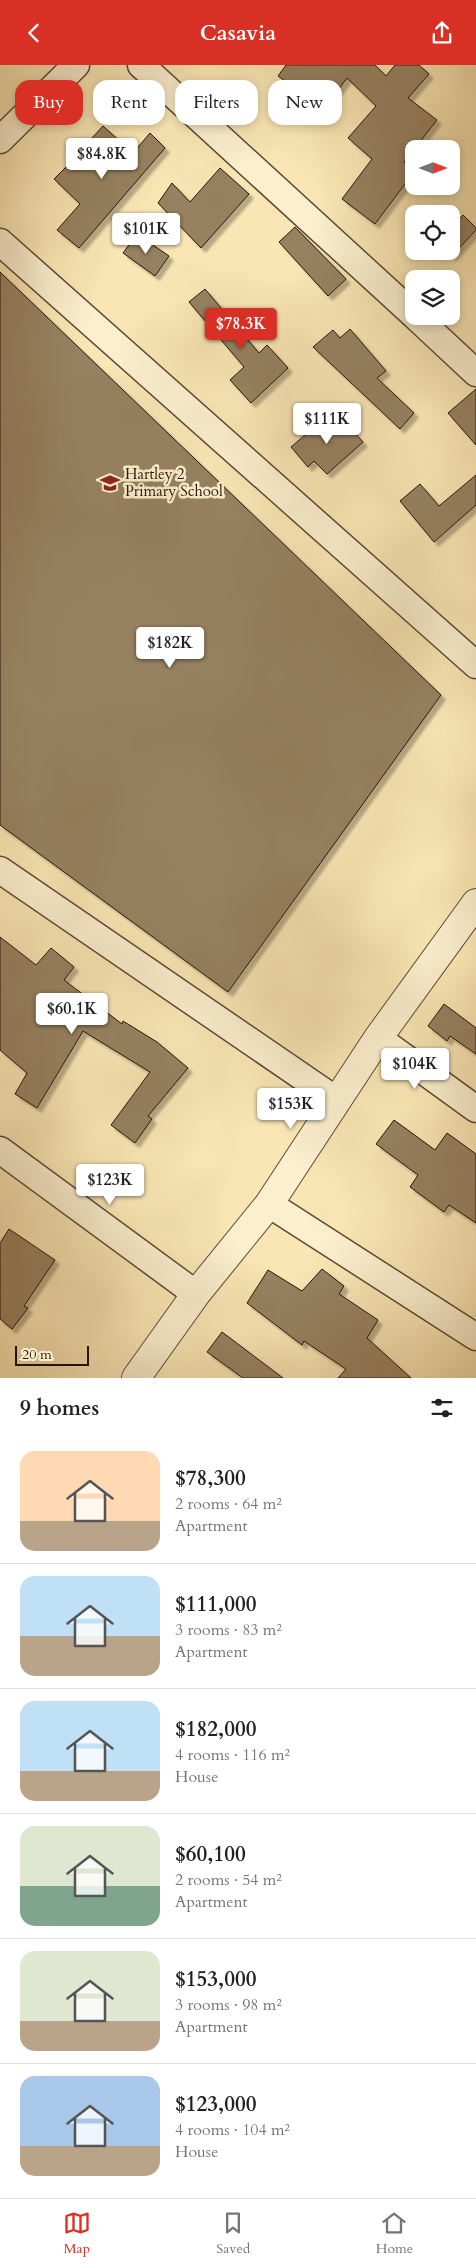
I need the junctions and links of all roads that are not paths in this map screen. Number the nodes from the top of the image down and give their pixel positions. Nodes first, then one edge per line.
1 (76, 65) edge
2 (141, 65) edge
3 (0, 140) edge
4 (0, 243) edge
5 (405, 308) edge
6 (424, 325) edge
7 (476, 373) edge
8 (476, 665) edge
9 (0, 870) edge
10 (476, 903) edge
11 (378, 1038) junction
12 (336, 1100) junction
13 (476, 1109) edge
14 (0, 1150) edge
15 (269, 1204) junction
16 (196, 1294) junction
17 (476, 1337) edge
18 (142, 1376) edge

1 - 3 street
2 - 5 street
4 - 8 street
6 - 7 street
9 - 12 street
10 - 11 street
11 - 12 street
11 - 13 street
12 - 15 street
14 - 16 street
15 - 16 street
15 - 17 street
16 - 18 street

